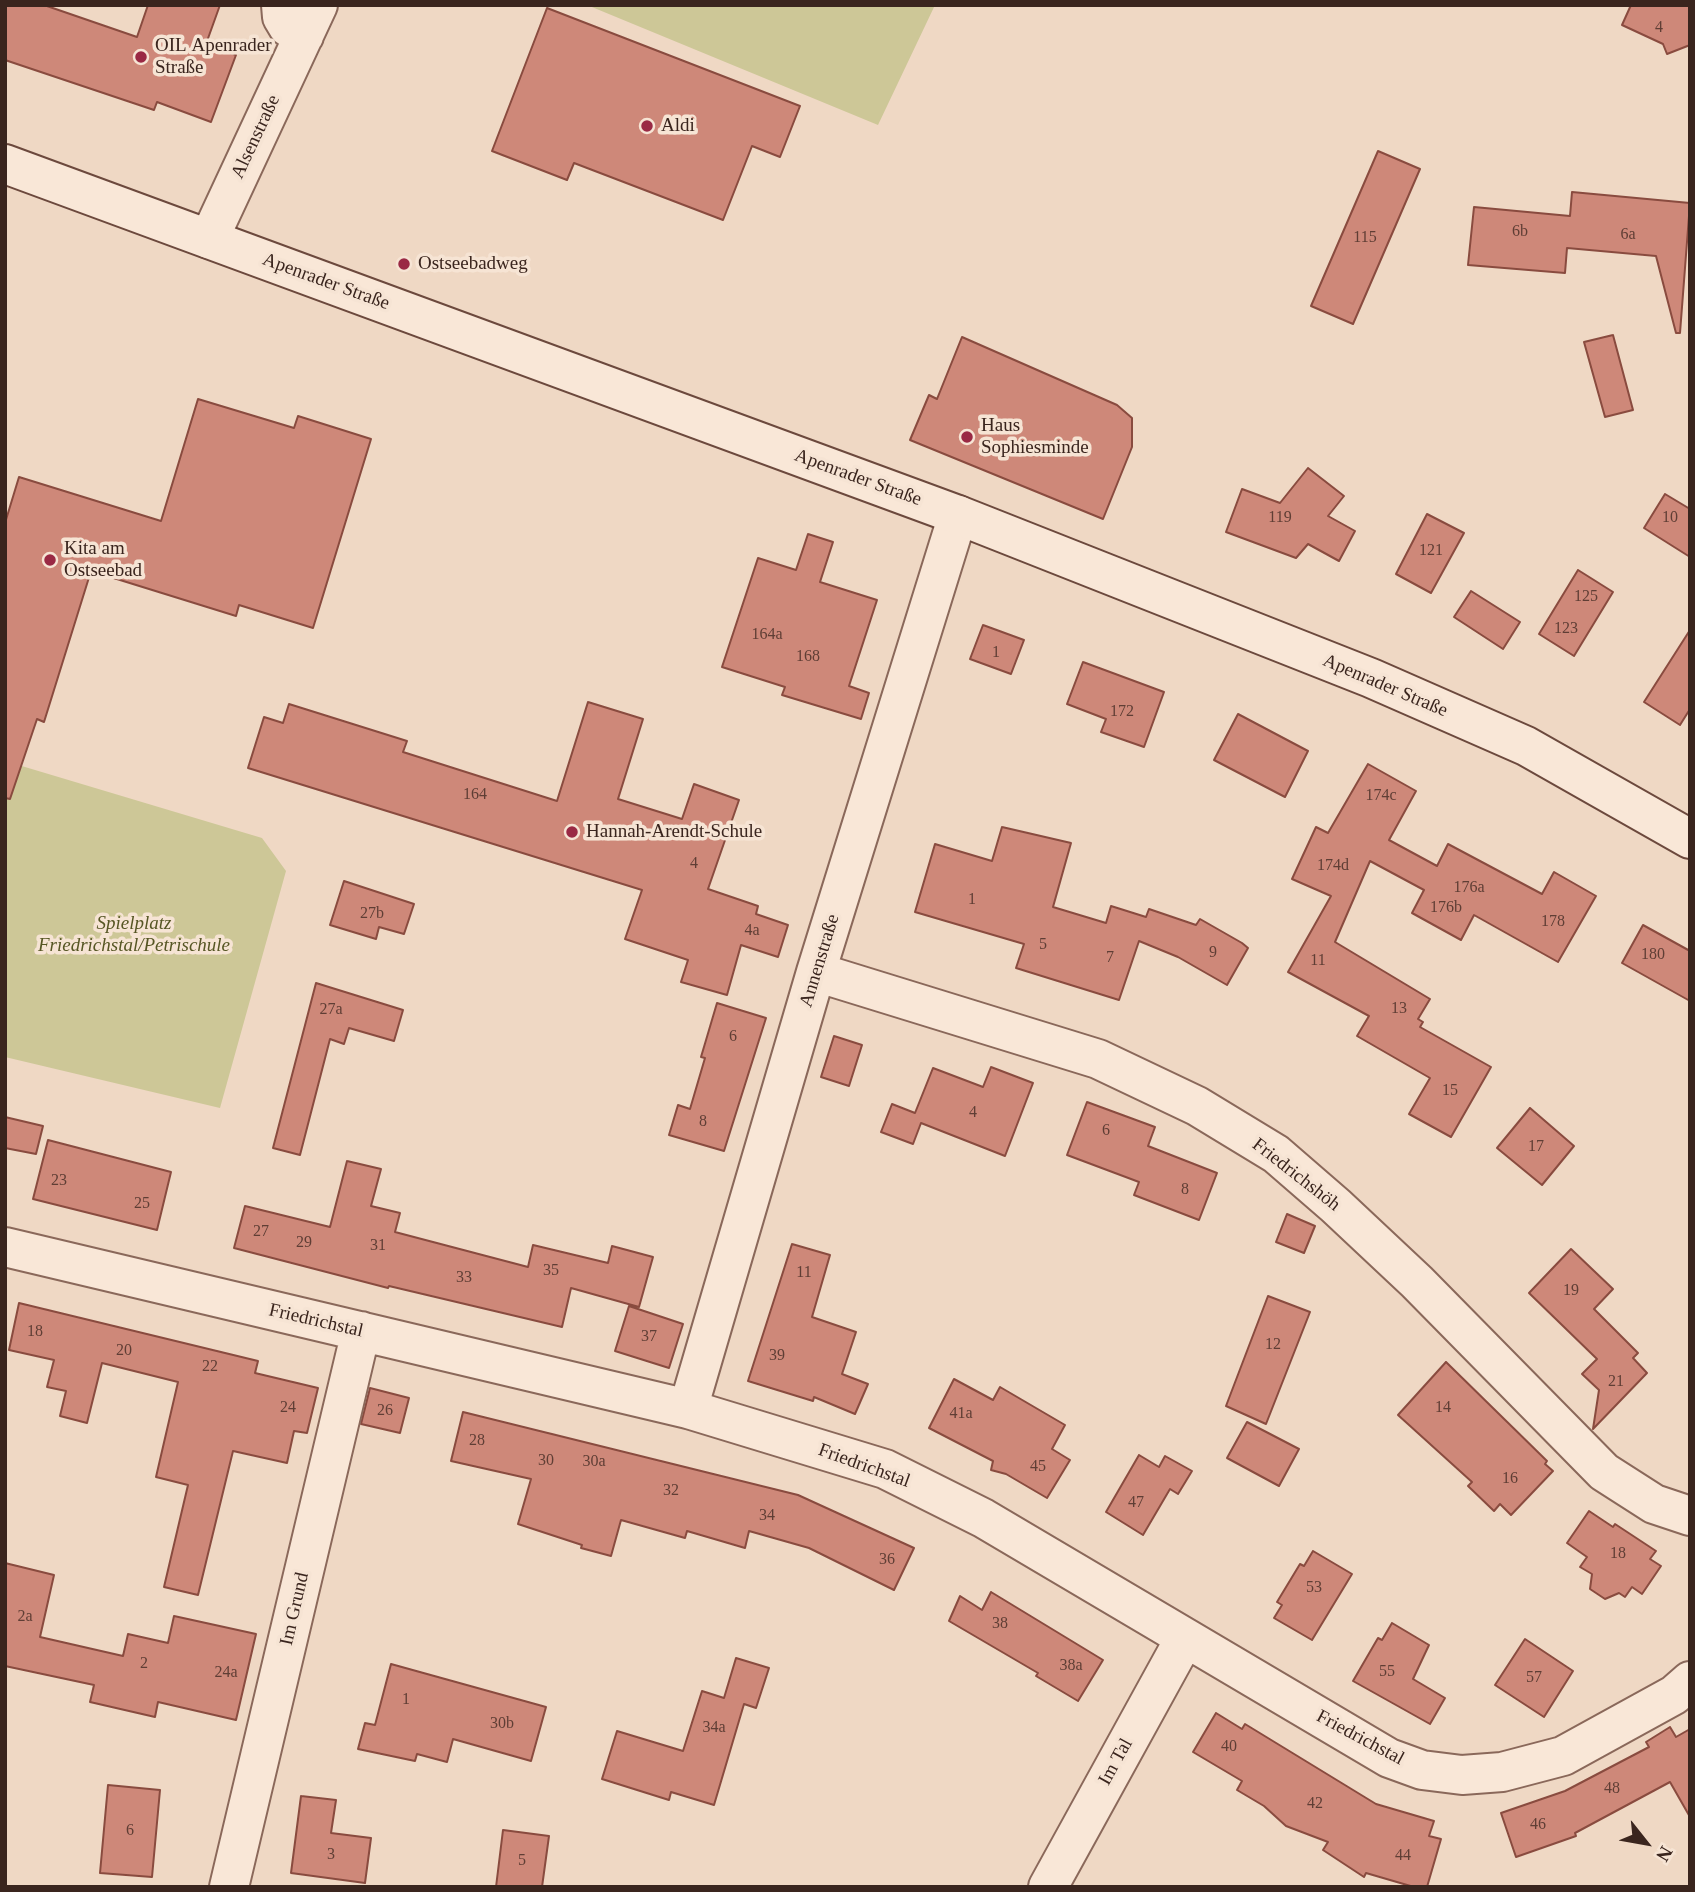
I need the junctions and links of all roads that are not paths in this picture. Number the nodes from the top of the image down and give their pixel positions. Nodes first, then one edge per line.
1 (281, 5) edge
2 (311, 20) edge
3 (5, 164) edge
4 (209, 239) junction
5 (957, 515) junction
6 (1690, 839) edge
7 (816, 972) junction
8 (5, 1248) edge
9 (361, 1331) junction
10 (688, 1409) junction
11 (1690, 1516) edge
12 (1185, 1638) junction
13 (1690, 1681) edge
14 (229, 1887) edge
15 (1048, 1887) edge

1 - 2 street, Alsenstraße
2 - 4 street, Alsenstraße
3 - 4 street, Apenrader Straße
4 - 5 street, Apenrader Straße
5 - 6 street, Apenrader Straße
5 - 7 street, Annenstraße
7 - 10 street, Annenstraße
7 - 11 street, Friedrichshöh
8 - 9 street, Friedrichstal
9 - 10 street, Friedrichstal
9 - 14 street, Im Grund
10 - 12 street, Friedrichstal
12 - 13 street, Friedrichstal
12 - 15 street, Im Tal

